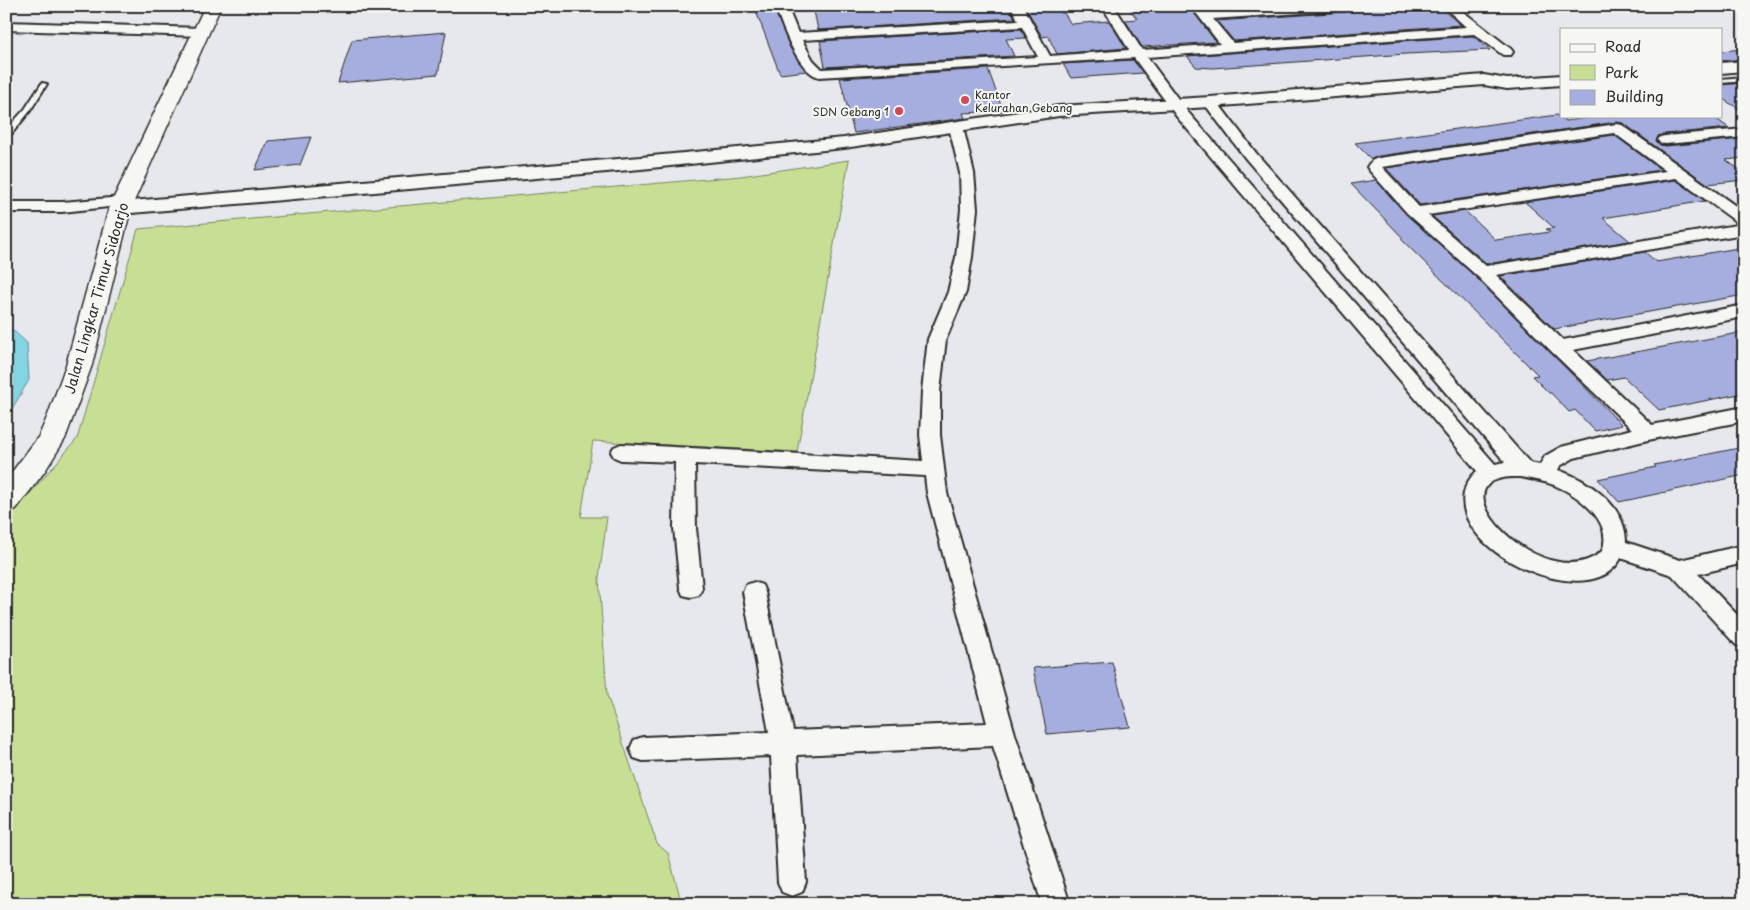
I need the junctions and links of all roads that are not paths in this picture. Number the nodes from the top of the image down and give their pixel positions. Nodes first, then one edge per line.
1 (213, 6) edge
2 (810, 6) edge
3 (1017, 6) edge
4 (1108, 6) edge
5 (1345, 6) edge
6 (1449, 6) edge
7 (781, 7) edge
8 (1200, 11) edge
9 (1026, 23) junction
10 (6, 26) edge
11 (1476, 30) junction
12 (202, 32) junction
13 (794, 37) junction
14 (1230, 48) junction
15 (1507, 52) dead end
16 (1138, 54) junction
17 (1046, 60) junction
18 (1744, 66) edge
19 (1722, 68) edge
20 (1744, 79) edge
21 (1560, 80) edge
22 (1722, 81) edge
23 (44, 84) dead end
24 (1214, 107) junction
25 (1178, 109) junction
26 (957, 132) junction
27 (1744, 133) edge
28 (6, 135) edge
29 (1665, 140) dead end
30 (1251, 156) junction
31 (1222, 160) junction
32 (1680, 173) junction
33 (6, 207) edge
34 (119, 210) junction
35 (1416, 212) junction
36 (1744, 220) edge
37 (1744, 229) edge
38 (1483, 272) junction
39 (1744, 311) edge
40 (1557, 347) junction
41 (1744, 414) edge
42 (1648, 433) junction
43 (621, 452) dead end
44 (684, 455) junction
45 (934, 468) junction
46 (1523, 469) junction
47 (1491, 473) junction
48 (1546, 473) junction
49 (6, 501) edge
50 (1616, 547) junction
51 (1744, 554) edge
52 (1680, 569) junction
53 (691, 588) dead end
54 (754, 592) dead end
55 (1744, 638) edge
56 (1002, 734) junction
57 (783, 742) junction
58 (644, 749) dead end
59 (792, 882) dead end
60 (1056, 904) edge

1 - 12 main road, Jalan Lingkar Timur Sidoarjo
2 - 7 street
3 - 9 street
4 - 16 street
5 - 8 street
6 - 11 street
7 - 13 street
8 - 14 street
9 - 13 street
9 - 17 street
10 - 12 street
11 - 14 street
11 - 15 street
12 - 34 main road, Jalan Lingkar Timur Sidoarjo
13 - 17 street
14 - 16 street
16 - 17 street
16 - 25 street
18 - 19 street
20 - 22 lane
21 - 24 street
23 - 28 lane
24 - 25 street
24 - 30 street
25 - 26 street
25 - 31 street
26 - 34 street
26 - 45 street
27 - 29 street
30 - 31 street
30 - 46 street
31 - 47 street
32 - 35 street
32 - 35 street
32 - 36 street
33 - 34 street
34 - 49 main road, Jalan Lingkar Timur Sidoarjo
35 - 38 street
37 - 38 street
38 - 40 street
39 - 40 street
40 - 42 street
41 - 42 street
42 - 48 street
43 - 44 street
44 - 45 street
44 - 53 street
45 - 56 street
46 - 47 street
46 - 48 street
47 - 50 street
48 - 50 street
50 - 52 street
51 - 52 street
52 - 55 street
54 - 57 street
56 - 57 street
56 - 60 street
57 - 58 street
57 - 59 street

